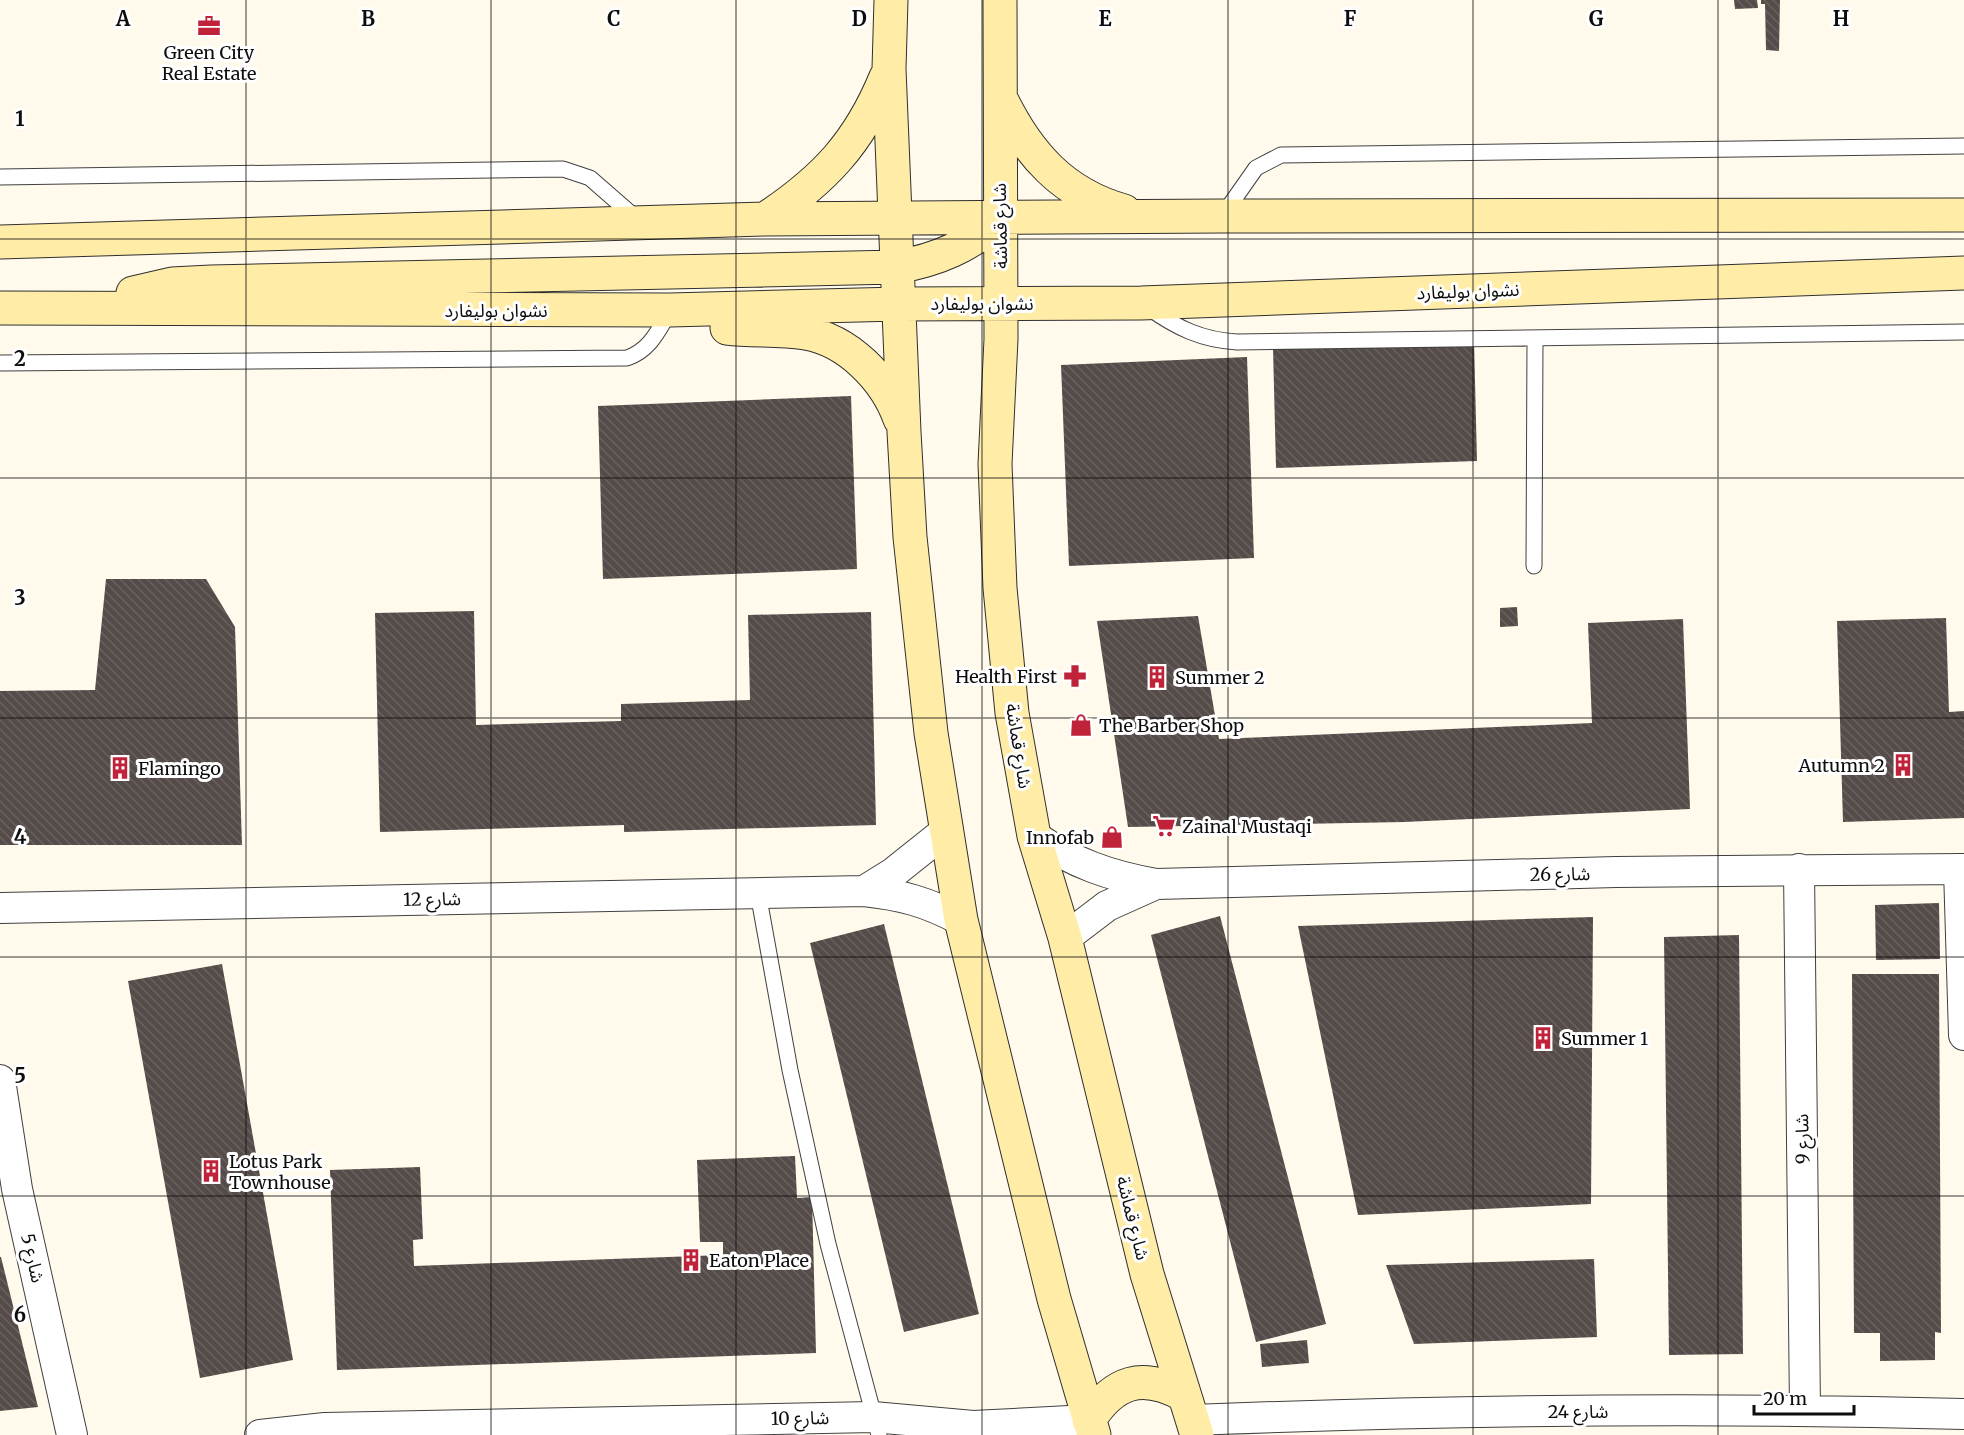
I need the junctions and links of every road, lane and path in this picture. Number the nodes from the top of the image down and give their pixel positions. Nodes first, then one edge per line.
1 (891, 0) edge
2 (1000, 0) edge
3 (889, 69) junction
4 (999, 95) junction
5 (1964, 146) edge
6 (0, 177) edge
7 (1964, 215) edge
8 (1143, 216) junction
9 (1223, 216) junction
10 (1001, 218) junction
11 (765, 219) junction
12 (894, 220) junction
13 (641, 224) junction
14 (0, 242) edge
15 (896, 267) junction
16 (1964, 273) edge
17 (1001, 303) junction
18 (1141, 303) junction
19 (898, 304) junction
20 (98, 306) junction
21 (0, 308) edge
22 (674, 309) junction
23 (1964, 332) edge
24 (1535, 339) junction
25 (0, 363) edge
26 (904, 432) junction
27 (1534, 566) dead end
28 (947, 830) junction
29 (1034, 836) junction
30 (1799, 869) junction
31 (1961, 869) edge
32 (1156, 884) junction
33 (864, 891) junction
34 (758, 893) junction
35 (0, 908) edge
36 (961, 920) junction
37 (1065, 938) junction
38 (1964, 1035) edge
39 (0, 1080) edge
40 (1805, 1410) junction
41 (1964, 1414) edge
42 (1191, 1416) edge
43 (876, 1426) edge
44 (1091, 1428) edge
45 (72, 1435) edge
46 (260, 1435) edge

1 - 3 street
2 - 4 street, شارع قماشة
3 - 11 street
3 - 12 street
4 - 8 street
4 - 10 street, شارع قماشة
5 - 9 lane
6 - 13 lane
7 - 9 street
8 - 9 street
8 - 10 street
10 - 12 street
10 - 15 street
10 - 17 street, شارع قماشة
11 - 12 street
11 - 13 street
12 - 15 street
13 - 14 street
15 - 19 street
15 - 20 street
16 - 18 street, نشوان بوليفارد
17 - 18 street, نشوان بوليفارد
17 - 19 street, نشوان بوليفارد
17 - 29 street, شارع قماشة
18 - 24 lane
19 - 22 street, نشوان بوليفارد
19 - 26 street
20 - 21 street, نشوان بوليفارد
20 - 22 street, نشوان بوليفارد
22 - 25 lane
22 - 26 street
23 - 24 lane
24 - 27 lane
26 - 28 street
28 - 33 street
28 - 36 street
29 - 32 street, شارع 26
29 - 37 street, شارع قماشة
30 - 31 street, شارع 26
30 - 32 street, شارع 26
30 - 40 street, شارع 9
31 - 38 street
32 - 37 street, شارع 26
33 - 34 street, شارع 12
33 - 36 street, شارع 12
34 - 35 street, شارع 12
34 - 43 lane
36 - 44 street
37 - 42 street, شارع قماشة
39 - 45 street, شارع 5
40 - 41 street, شارع 24
40 - 42 street, شارع 24
42 - 44 street
43 - 44 street, شارع 10
43 - 46 street, شارع 10

